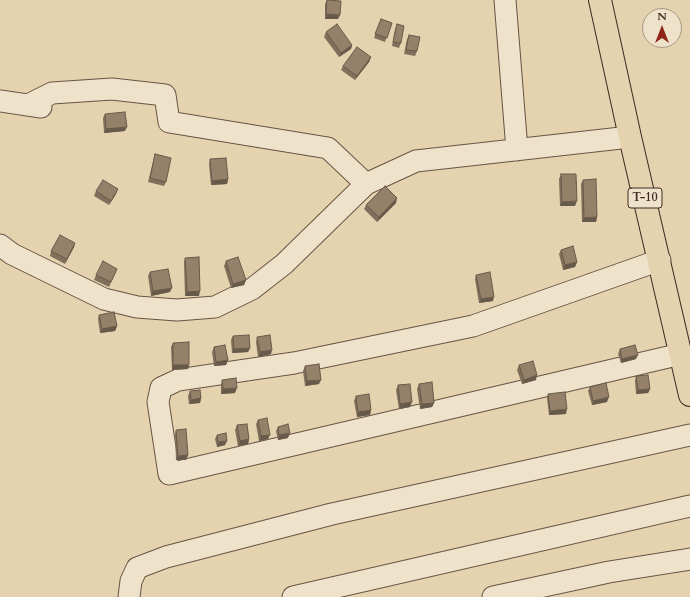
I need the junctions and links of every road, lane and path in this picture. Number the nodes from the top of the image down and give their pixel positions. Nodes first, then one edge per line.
1 (505, 0) edge
2 (600, 0) edge
3 (0, 101) edge
4 (28, 105) junction
5 (49, 108) dead end
6 (630, 137) junction
7 (517, 150) junction
8 (366, 184) junction
9 (0, 246) edge
10 (660, 260) junction
11 (681, 354) junction
12 (690, 395) edge
13 (690, 435) edge
14 (690, 506) edge
15 (690, 559) edge
16 (129, 597) edge
17 (293, 597) edge
18 (493, 597) edge

1 - 7 street
2 - 6 highway, T-10
3 - 4 street
4 - 5 street
4 - 8 street
6 - 7 street
6 - 10 highway, T-10
7 - 8 street
8 - 9 street
10 - 11 highway, T-10
10 - 11 street
11 - 12 highway, T-10
13 - 16 street
14 - 17 street
15 - 18 street

